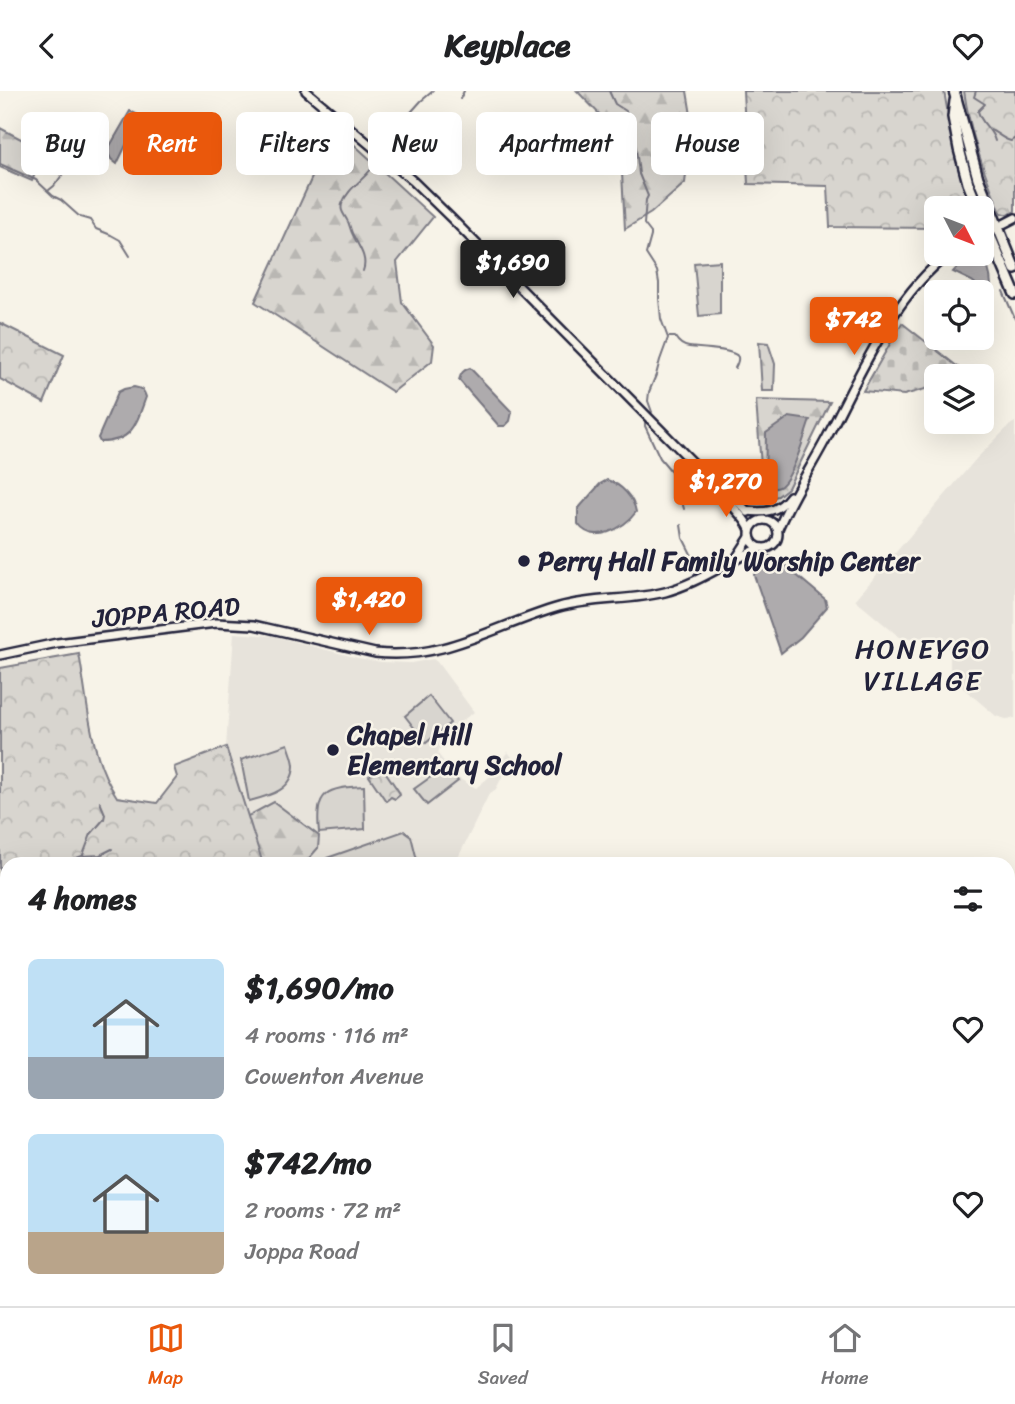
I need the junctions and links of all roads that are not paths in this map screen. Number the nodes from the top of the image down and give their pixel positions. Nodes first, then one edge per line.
1 (306, 91) edge
2 (955, 95) edge
3 (973, 196) edge
4 (1015, 218) edge
5 (998, 227) junction
6 (994, 229) edge
7 (994, 251) edge
8 (936, 266) edge
9 (1015, 269) edge
10 (1015, 294) edge
11 (802, 483) junction
12 (730, 499) junction
13 (786, 509) junction
14 (747, 511) junction
15 (760, 520) junction
16 (769, 520) junction
17 (778, 529) junction
18 (750, 534) junction
19 (761, 548) junction
20 (737, 557) junction
21 (0, 655) edge

1 - 12 street
2 - 3 main road
2 - 5 main road
4 - 5 street
5 - 6 street
5 - 9 main road
7 - 10 main road
8 - 11 street, JOPPA ROAD
11 - 13 street, JOPPA ROAD
11 - 14 street
12 - 14 street
12 - 18 street
13 - 16 street, JOPPA ROAD
13 - 17 street, JOPPA ROAD
14 - 15 street
15 - 16 street
15 - 18 street, JOPPA ROAD
16 - 17 street
17 - 19 street, JOPPA ROAD
18 - 19 street
18 - 20 street, JOPPA ROAD
19 - 20 street, JOPPA ROAD
20 - 21 street, JOPPA ROAD

